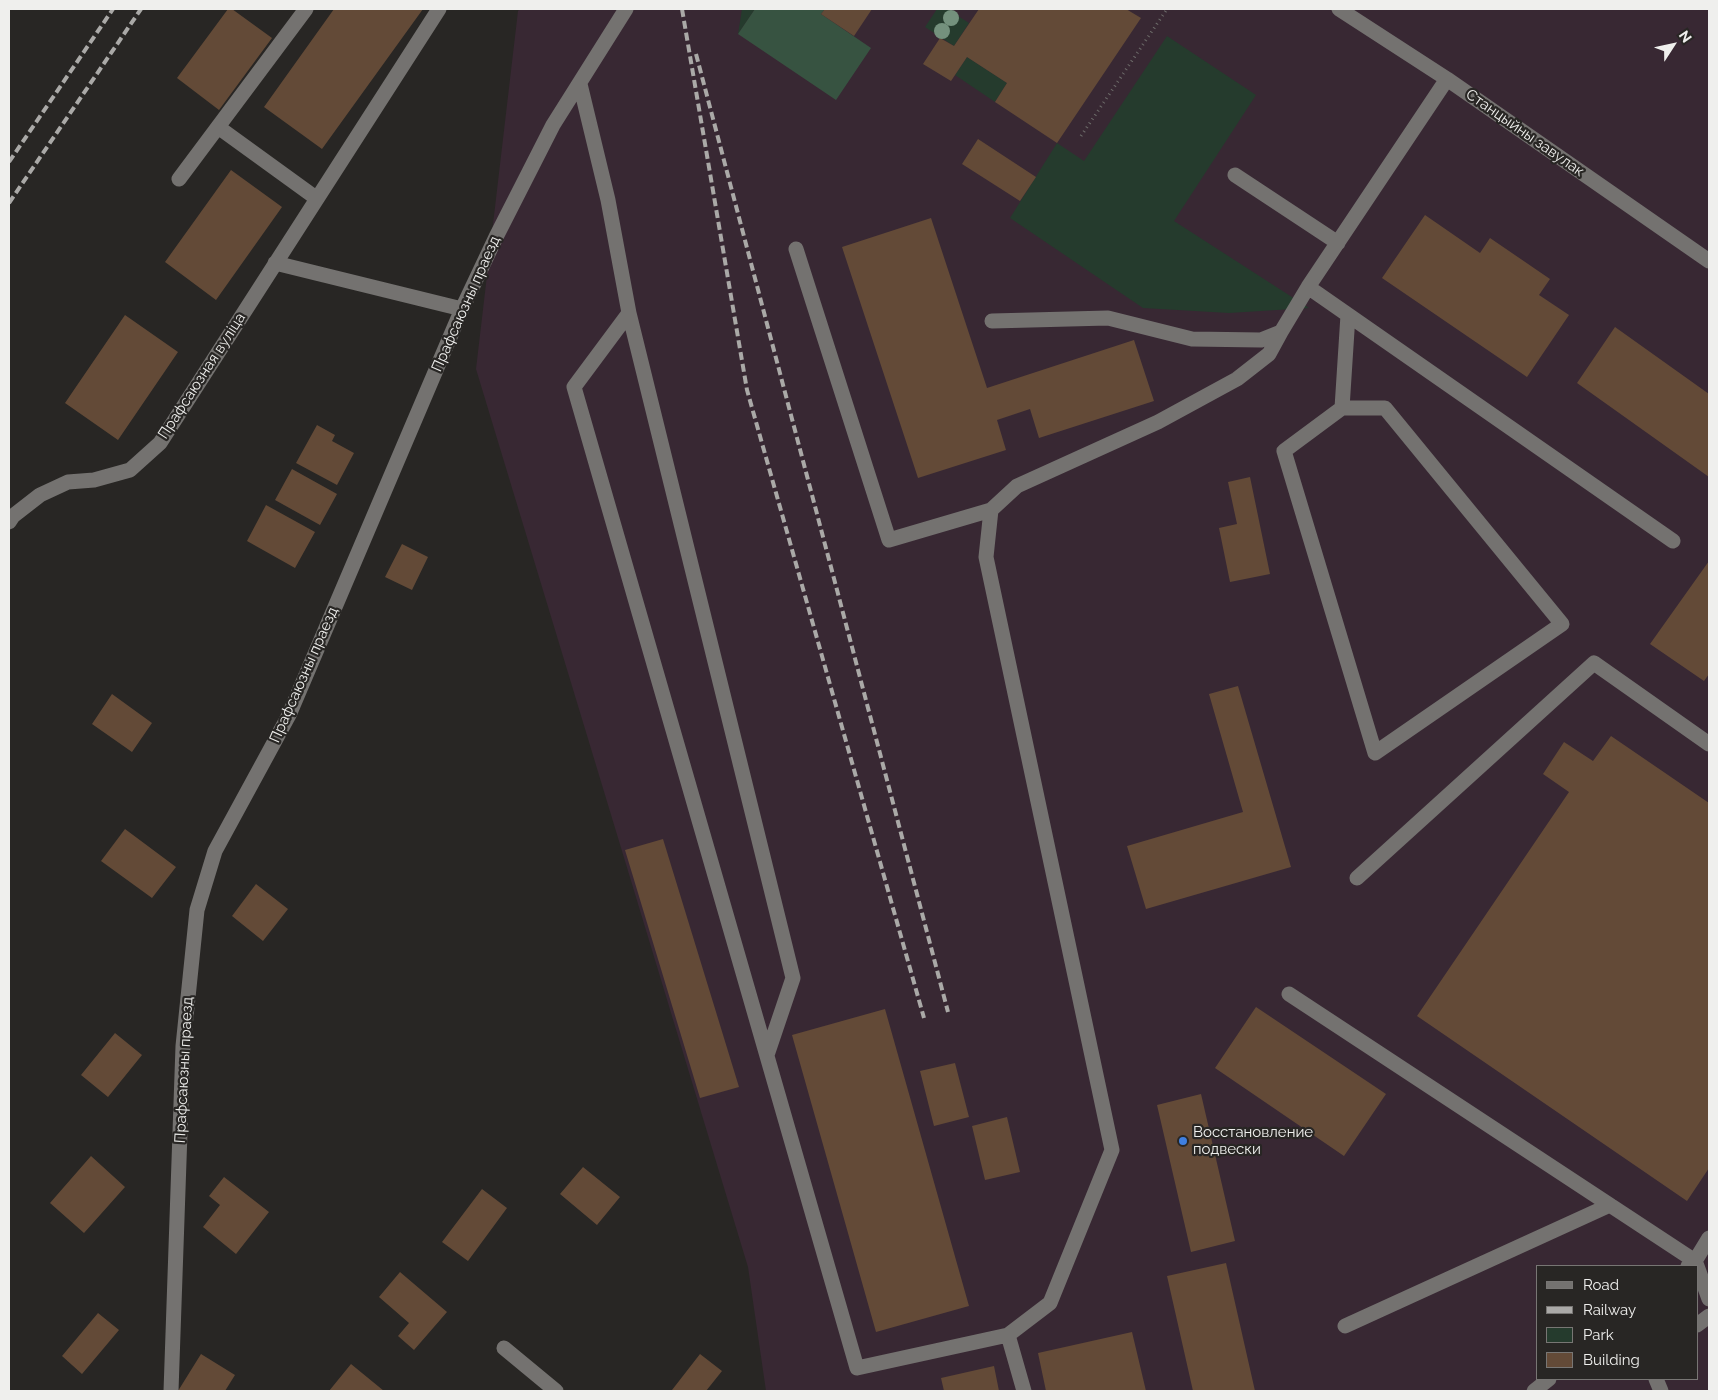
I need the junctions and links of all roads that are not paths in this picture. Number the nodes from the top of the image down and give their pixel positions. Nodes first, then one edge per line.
1 (306, 9) edge
2 (439, 9) edge
3 (626, 9) edge
4 (1339, 9) edge
5 (1447, 79) junction
6 (580, 84) junction
7 (218, 127) junction
8 (1236, 175) dead end
9 (179, 179) dead end
10 (316, 198) junction
11 (1338, 242) junction
12 (796, 249) dead end
13 (1709, 261) edge
14 (275, 263) junction
15 (1308, 287) junction
16 (462, 309) junction
17 (630, 313) junction
18 (1348, 315) junction
19 (992, 321) dead end
20 (1281, 332) junction
21 (1342, 408) junction
22 (991, 510) junction
23 (9, 522) edge
24 (1673, 541) dead end
25 (1709, 744) edge
26 (1357, 878) dead end
27 (1288, 994) dead end
28 (767, 1055) junction
29 (1610, 1205) junction
30 (1709, 1238) edge
31 (1694, 1265) edge
32 (1698, 1274) edge
33 (1709, 1299) edge
34 (1709, 1316) edge
35 (1698, 1324) edge
36 (1344, 1326) dead end
37 (1008, 1335) junction
38 (504, 1348) dead end
39 (1548, 1380) edge
40 (171, 1391) edge
41 (556, 1391) edge
42 (1024, 1391) edge
43 (1534, 1391) edge

1 - 7 street
2 - 10 street, Прафсаюзная вуліца
3 - 6 street, Прафсаюзны праезд
4 - 5 street, Станцыйны завулак
5 - 11 street
5 - 13 street, Станцыйны завулак
6 - 16 street, Прафсаюзны праезд
6 - 17 street
7 - 9 street
7 - 10 street
8 - 11 street
10 - 14 street, Прафсаюзная вуліца
11 - 15 street
12 - 22 street
14 - 16 street
14 - 23 street, Прафсаюзная вуліца
15 - 18 street
15 - 20 street
16 - 40 street, Прафсаюзны праезд
17 - 28 street
17 - 28 street
18 - 21 street
18 - 24 street
19 - 20 street
20 - 22 street
21 - 21 street
22 - 37 street
25 - 26 street
27 - 29 street
28 - 37 street
29 - 31 street
29 - 36 street
30 - 31 street
32 - 33 street
34 - 35 street
37 - 42 street
38 - 41 street
39 - 43 street

